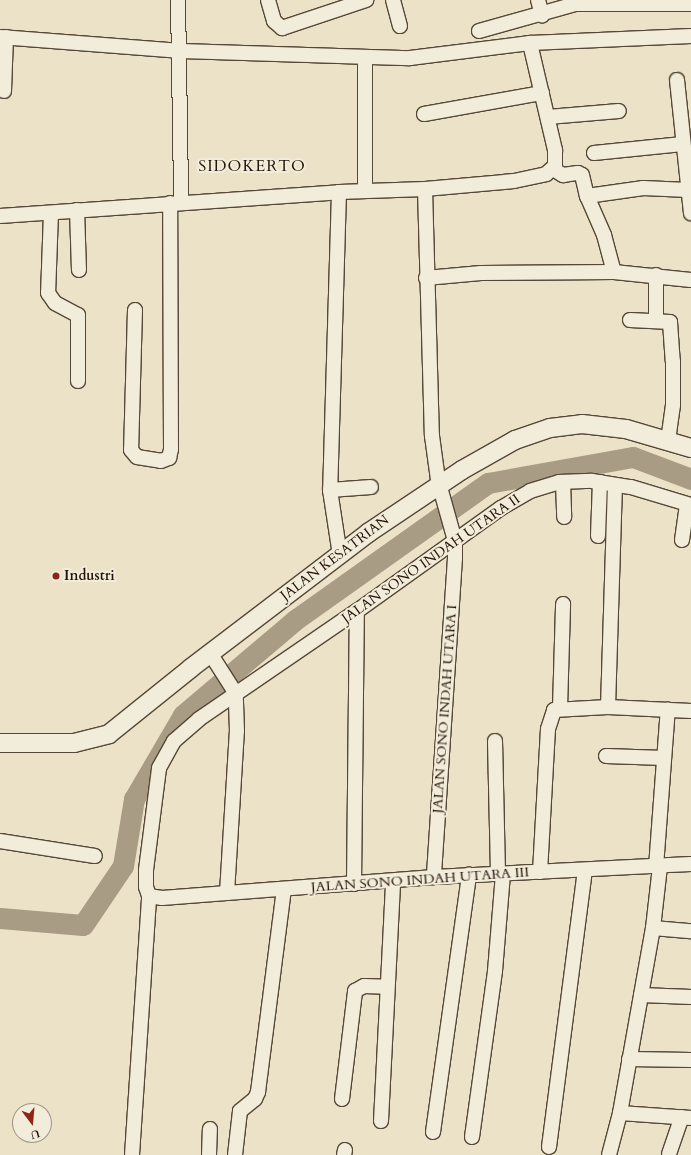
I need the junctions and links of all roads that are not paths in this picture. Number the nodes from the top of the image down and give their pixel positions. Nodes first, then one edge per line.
1 (178, 0) edge
2 (268, 0) edge
3 (366, 0) edge
4 (393, 0) edge
5 (538, 0) edge
6 (577, 2) edge
7 (691, 4) edge
8 (542, 15) junction
9 (400, 26) dead end
10 (479, 31) dead end
11 (691, 36) edge
12 (3, 37) edge
13 (530, 43) junction
14 (181, 51) junction
15 (364, 57) junction
16 (677, 80) dead end
17 (4, 91) dead end
18 (542, 93) junction
19 (685, 103) edge
20 (619, 111) dead end
21 (424, 114) dead end
22 (548, 117) junction
23 (683, 144) junction
24 (594, 153) dead end
25 (553, 169) junction
26 (425, 189) junction
27 (688, 190) junction
28 (365, 191) junction
29 (338, 192) junction
30 (587, 196) junction
31 (175, 203) junction
32 (77, 210) junction
33 (51, 213) junction
34 (691, 213) edge
35 (0, 216) edge
36 (80, 270) dead end
37 (614, 272) junction
38 (656, 275) junction
39 (426, 278) junction
40 (691, 280) edge
41 (135, 310) dead end
42 (630, 320) dead end
43 (656, 320) junction
44 (78, 381) dead end
45 (668, 439) junction
46 (691, 448) edge
47 (563, 482) junction
48 (600, 482) junction
49 (615, 485) junction
50 (371, 487) dead end
51 (330, 490) junction
52 (441, 493) junction
53 (689, 505) edge
54 (564, 517) dead end
55 (598, 536) dead end
56 (454, 537) junction
57 (682, 540) dead end
58 (340, 555) junction
59 (563, 604) dead end
60 (357, 611) junction
61 (213, 658) junction
62 (235, 692) junction
63 (608, 706) junction
64 (560, 708) junction
65 (668, 709) junction
66 (691, 711) edge
67 (495, 741) dead end
68 (0, 743) edge
69 (606, 756) dead end
70 (664, 758) junction
71 (0, 842) edge
72 (95, 856) dead end
73 (691, 864) edge
74 (658, 867) junction
75 (585, 870) junction
76 (540, 872) junction
77 (501, 874) junction
78 (469, 875) junction
79 (434, 877) junction
80 (393, 881) junction
81 (354, 884) junction
82 (284, 890) junction
83 (227, 892) junction
84 (149, 896) junction
85 (653, 928) junction
86 (691, 931) edge
87 (387, 988) junction
88 (641, 994) junction
89 (691, 997) edge
90 (629, 1059) junction
91 (691, 1060) edge
92 (342, 1099) dead end
93 (620, 1113) junction
94 (687, 1117) edge
95 (382, 1121) dead end
96 (210, 1129) dead end
97 (433, 1132) dead end
98 (472, 1137) dead end
99 (549, 1147) dead end
100 (668, 1154) edge
101 (132, 1155) edge
102 (209, 1155) edge
103 (235, 1155) edge
104 (609, 1155) edge

1 - 14 street
2 - 3 street
4 - 9 street
5 - 8 street
6 - 7 street
6 - 8 street
8 - 10 street
11 - 13 street
12 - 14 street
12 - 17 street
13 - 15 street
13 - 18 street
14 - 15 street
14 - 31 street
15 - 28 street
16 - 19 street
18 - 21 street
18 - 22 street
19 - 23 street
20 - 22 street
22 - 25 street
23 - 24 street
23 - 27 street
25 - 26 street
25 - 30 street
26 - 28 street
26 - 39 street, JALAN SONO INDAH UTARA I
27 - 30 street
27 - 34 street
28 - 29 street
29 - 31 street
29 - 51 street
30 - 37 street
31 - 32 street
31 - 41 street
32 - 33 street
32 - 36 street
33 - 35 street
33 - 44 street
37 - 38 street
37 - 39 street
38 - 40 street
38 - 43 street
39 - 52 street, JALAN SONO INDAH UTARA I
42 - 43 street
43 - 45 street
45 - 46 street, JALAN KESATRIAN
45 - 52 street, JALAN KESATRIAN
47 - 48 street, JALAN SONO INDAH UTARA II
47 - 54 street
47 - 56 street, JALAN SONO INDAH UTARA II
48 - 49 street, JALAN SONO INDAH UTARA II
48 - 55 street
49 - 53 street, JALAN SONO INDAH UTARA II
49 - 63 street
50 - 51 street
51 - 58 street
52 - 56 street, JALAN SONO INDAH UTARA I
52 - 58 street, JALAN KESATRIAN
53 - 57 street
56 - 60 street, JALAN SONO INDAH UTARA II
56 - 79 street, JALAN SONO INDAH UTARA I
58 - 61 street, JALAN KESATRIAN
59 - 64 street
60 - 62 street, JALAN SONO INDAH UTARA II
60 - 81 street
61 - 62 street
61 - 68 street, JALAN KESATRIAN
62 - 83 street
62 - 84 street, JALAN SONO INDAH UTARA II
63 - 64 street
63 - 65 street
64 - 76 street
65 - 66 street
65 - 70 street
67 - 77 street
69 - 70 street
70 - 74 street
71 - 72 street
73 - 74 street, JALAN SONO INDAH UTARA III
74 - 75 street, JALAN SONO INDAH UTARA III
74 - 85 street
75 - 76 street, JALAN SONO INDAH UTARA III
75 - 99 street
76 - 77 street, JALAN SONO INDAH UTARA III
77 - 78 street, JALAN SONO INDAH UTARA III
77 - 98 street
78 - 79 street, JALAN SONO INDAH UTARA III
78 - 97 street
79 - 80 street, JALAN SONO INDAH UTARA III
80 - 81 street, JALAN SONO INDAH UTARA III
80 - 87 street
81 - 82 street, JALAN SONO INDAH UTARA III
82 - 83 street, JALAN SONO INDAH UTARA III
82 - 103 street
83 - 84 street, JALAN SONO INDAH UTARA III
84 - 101 street, JALAN SONO INDAH UTARA II
85 - 86 street
85 - 88 street
87 - 92 street
87 - 95 street
88 - 89 street
88 - 90 street
90 - 91 street
90 - 93 street
93 - 94 street
93 - 104 street
94 - 100 street
96 - 102 street

